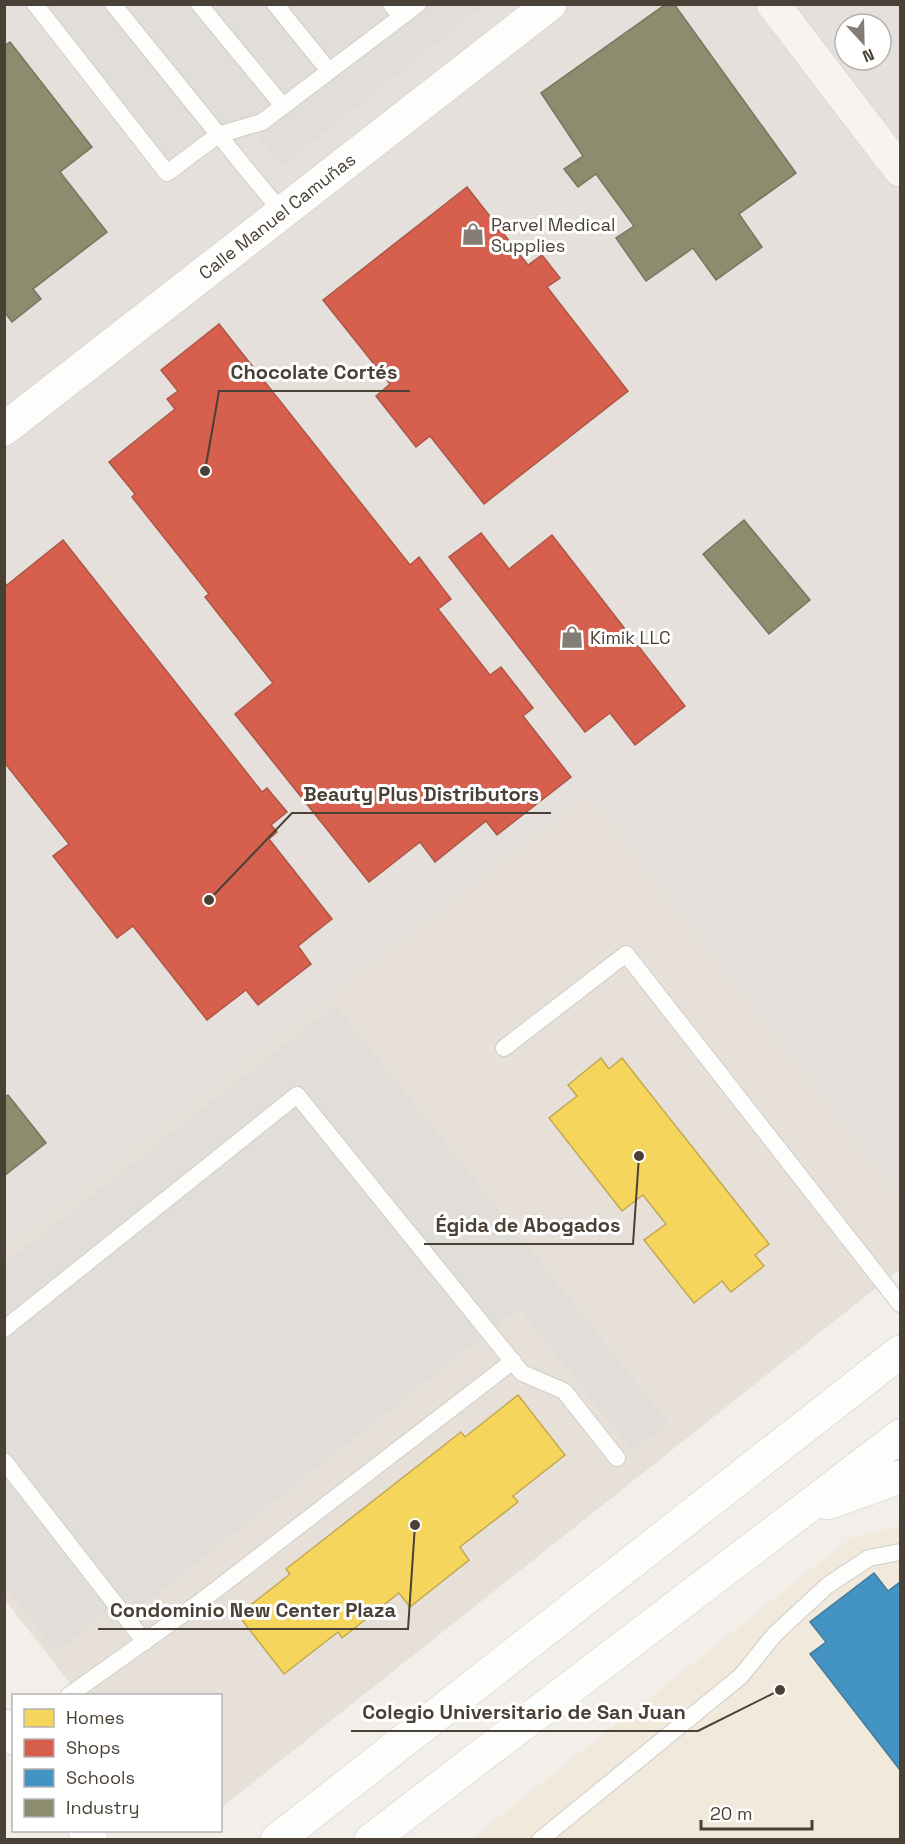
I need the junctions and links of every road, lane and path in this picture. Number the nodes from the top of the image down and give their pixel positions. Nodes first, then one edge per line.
1 (34, 4) edge
2 (113, 4) edge
3 (199, 4) edge
4 (275, 4) edge
5 (418, 4) edge
6 (550, 4) edge
7 (773, 4) edge
8 (396, 11) edge
9 (329, 71) junction
10 (283, 106) junction
11 (218, 135) junction
12 (900, 170) edge
13 (282, 212) junction
14 (4, 429) edge
15 (504, 1048) dead end
16 (900, 1304) edge
17 (4, 1329) edge
18 (900, 1352) edge
19 (513, 1361) junction
20 (900, 1436) edge
21 (618, 1458) dead end
22 (4, 1461) edge
23 (900, 1477) edge
24 (798, 1514) junction
25 (900, 1552) edge
26 (145, 1642) junction
27 (69, 1694) edge
28 (277, 1839) edge
29 (371, 1839) edge
30 (540, 1839) edge

1 - 11 lane
2 - 11 lane
3 - 10 lane
4 - 9 lane
5 - 8 lane
6 - 13 street, Calle Manuel Camuñas
7 - 12 street
8 - 9 lane
9 - 10 lane
10 - 11 lane
11 - 13 lane
13 - 14 street, Calle Manuel Camuñas
15 - 16 lane
17 - 19 lane
18 - 28 street
19 - 21 lane
19 - 26 lane
20 - 24 street
22 - 26 lane
23 - 24 street
24 - 29 street
25 - 30 lane
26 - 27 lane

